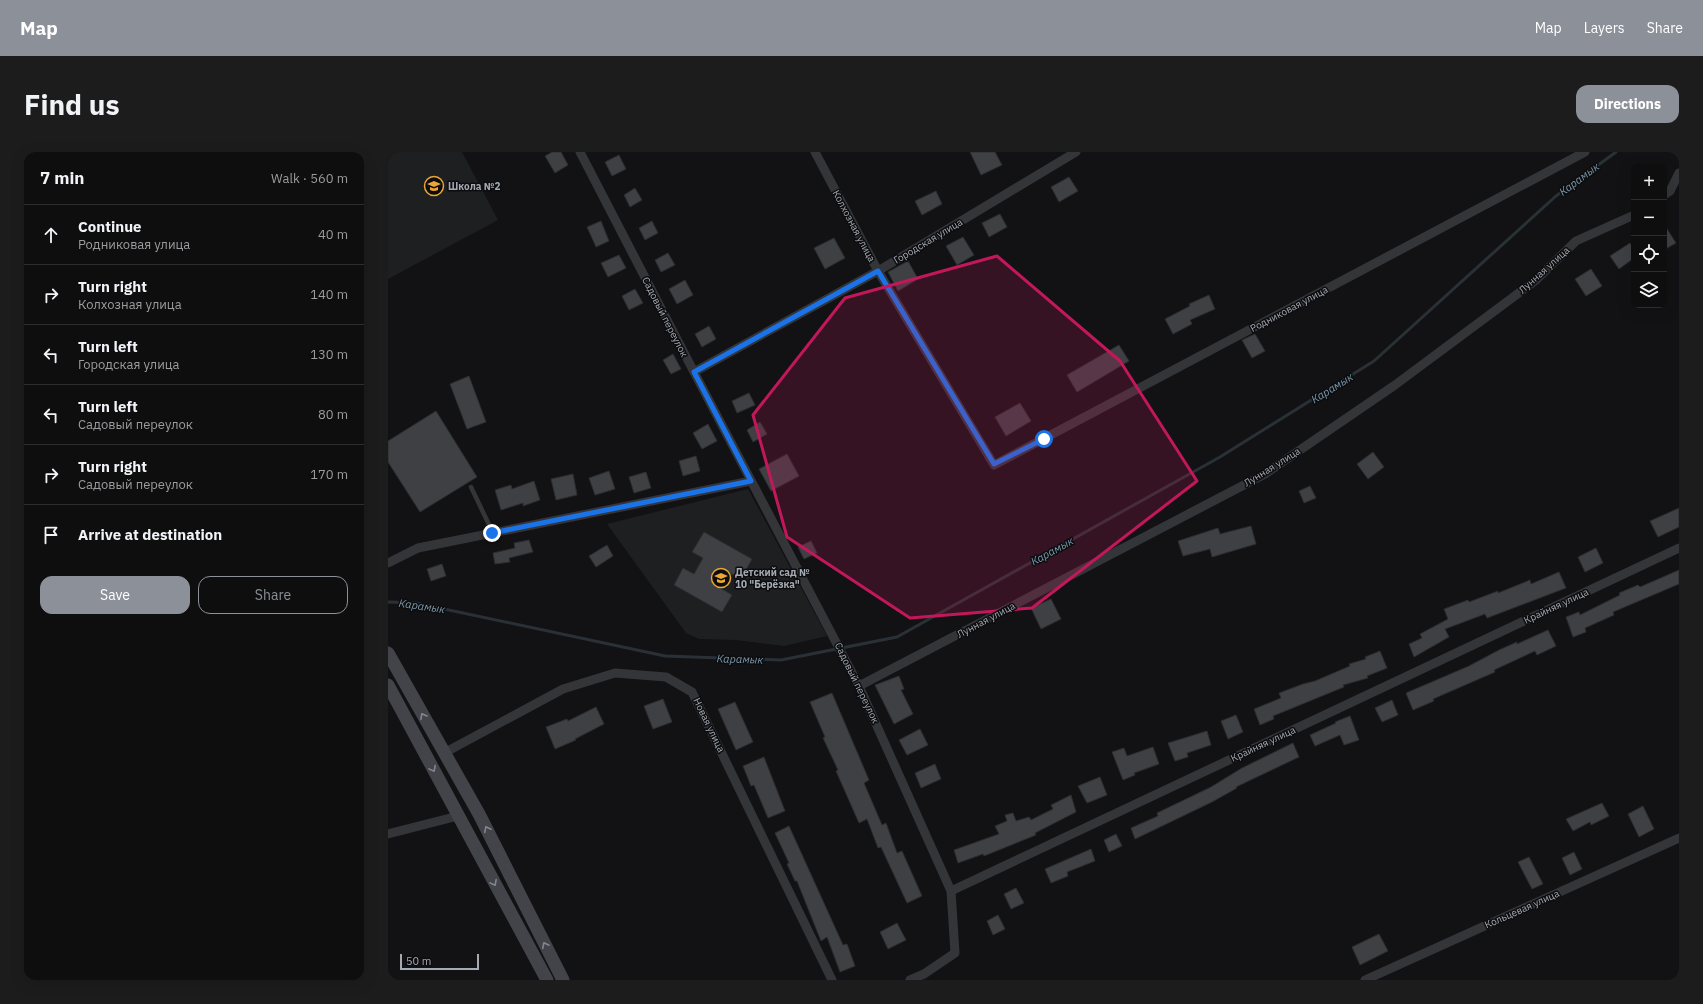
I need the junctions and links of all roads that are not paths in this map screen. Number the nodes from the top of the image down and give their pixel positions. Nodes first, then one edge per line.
1 (580, 152) edge
2 (814, 152) edge
3 (1076, 152) edge
4 (1585, 152) edge
5 (1679, 173) edge
6 (1667, 193) edge
7 (1631, 216) edge
8 (878, 271) junction
9 (694, 372) junction
10 (994, 464) joint
11 (751, 481) junction
12 (471, 487) dead end
13 (492, 533) junction
14 (1679, 548) edge
15 (388, 563) edge
16 (388, 653) edge
17 (388, 685) edge
18 (860, 686) junction
19 (444, 753) junction
20 (458, 816) junction
21 (388, 834) edge
22 (1679, 838) edge
23 (951, 891) junction
24 (546, 980) edge
25 (563, 980) edge
26 (832, 980) edge
27 (910, 980) edge
28 (1365, 980) edge

1 - 9 street, Садовый переулок
2 - 8 street, Колхозная улица
3 - 8 street, Городская улица
4 - 10 street, Родниковая улица
5 - 6 street
7 - 18 street, Лунная улица
8 - 9 street, Городская улица
8 - 10 street, Колхозная улица
9 - 11 street, Садовый переулок
11 - 13 street
11 - 18 street, Садовый переулок
12 - 13 lane
13 - 15 street
14 - 23 street, Крайняя улица
19 -> 16 street
17 -> 20 street
18 - 23 street, Садовый переулок
25 -> 19 street
19 - 26 street, Новая улица
20 - 21 street
20 -> 24 street
22 - 28 street, Кольцевая улица
23 - 27 street

